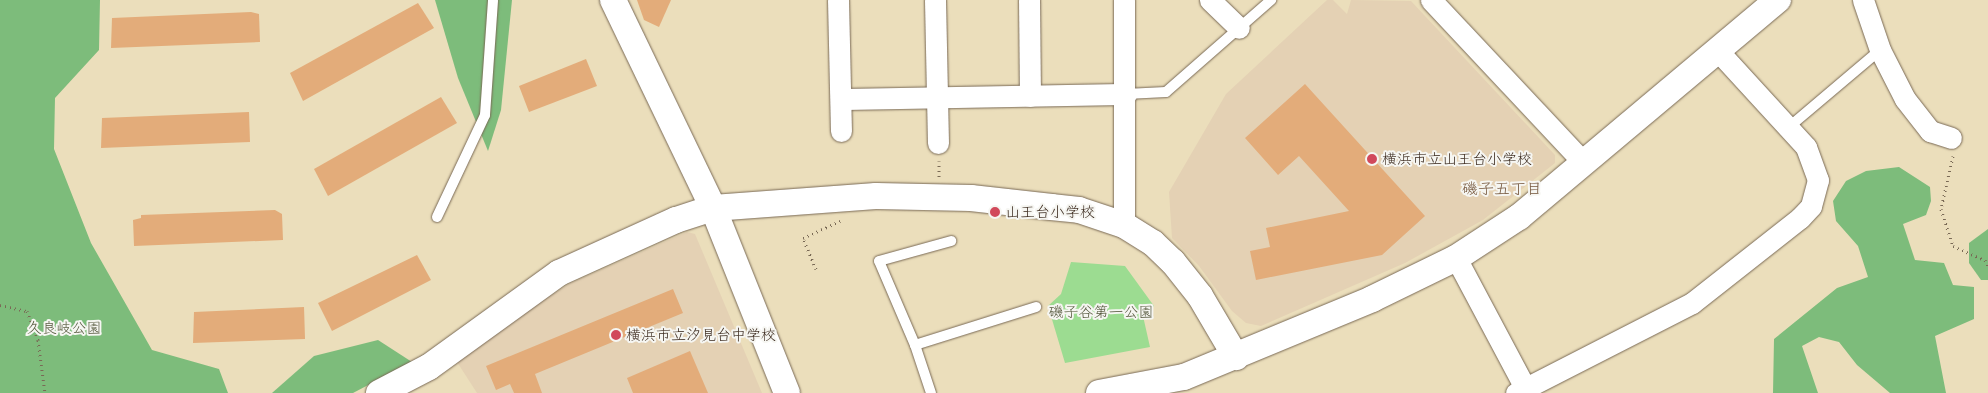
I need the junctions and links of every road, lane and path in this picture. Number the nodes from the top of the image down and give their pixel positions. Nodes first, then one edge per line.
1 (493, 0) edge
2 (613, 0) edge
3 (838, 0) edge
4 (936, 0) edge
5 (1029, 0) edge
6 (1124, 0) edge
7 (1210, 0) edge
8 (1271, 0) edge
9 (1431, 0) edge
10 (1778, 0) edge
11 (1863, 0) edge
12 (1239, 28) junction
13 (1880, 50) junction
14 (1718, 51) junction
15 (1126, 94) junction
16 (937, 96) junction
17 (1030, 96) junction
18 (840, 99) junction
19 (1789, 127) junction
20 (841, 130) dead end
21 (1951, 138) joint
22 (938, 143) dead end
23 (1584, 162) junction
24 (713, 208) junction
25 (437, 217) dead end
26 (1124, 225) junction
27 (828, 228) dead end
28 (951, 241) dead end
29 (1456, 258) junction
30 (1988, 266) edge
31 (816, 269) dead end
32 (0, 305) edge
33 (1036, 308) dead end
34 (915, 345) junction
35 (1236, 357) junction
36 (1520, 391) edge
37 (45, 393) edge
38 (379, 393) edge
39 (787, 393) edge
40 (932, 393) edge
41 (1099, 393) edge

1 - 25 lane
2 - 24 street
3 - 18 street
4 - 16 street
5 - 17 street
6 - 15 street
7 - 12 street
8 - 12 lane
9 - 23 street
10 - 14 street
11 - 13 street
12 - 15 lane
13 - 19 lane
13 - 21 street
14 - 19 street
14 - 23 street
15 - 17 street
15 - 26 street
16 - 17 street
16 - 18 street
16 - 22 street
18 - 20 street
19 - 36 street
21 - 30 path
23 - 29 street
24 - 26 street
24 - 38 street
24 - 39 street
26 - 35 street
27 - 31 path
28 - 34 lane
29 - 35 street
29 - 36 street
32 - 37 path
33 - 34 lane
34 - 40 lane
35 - 41 street

